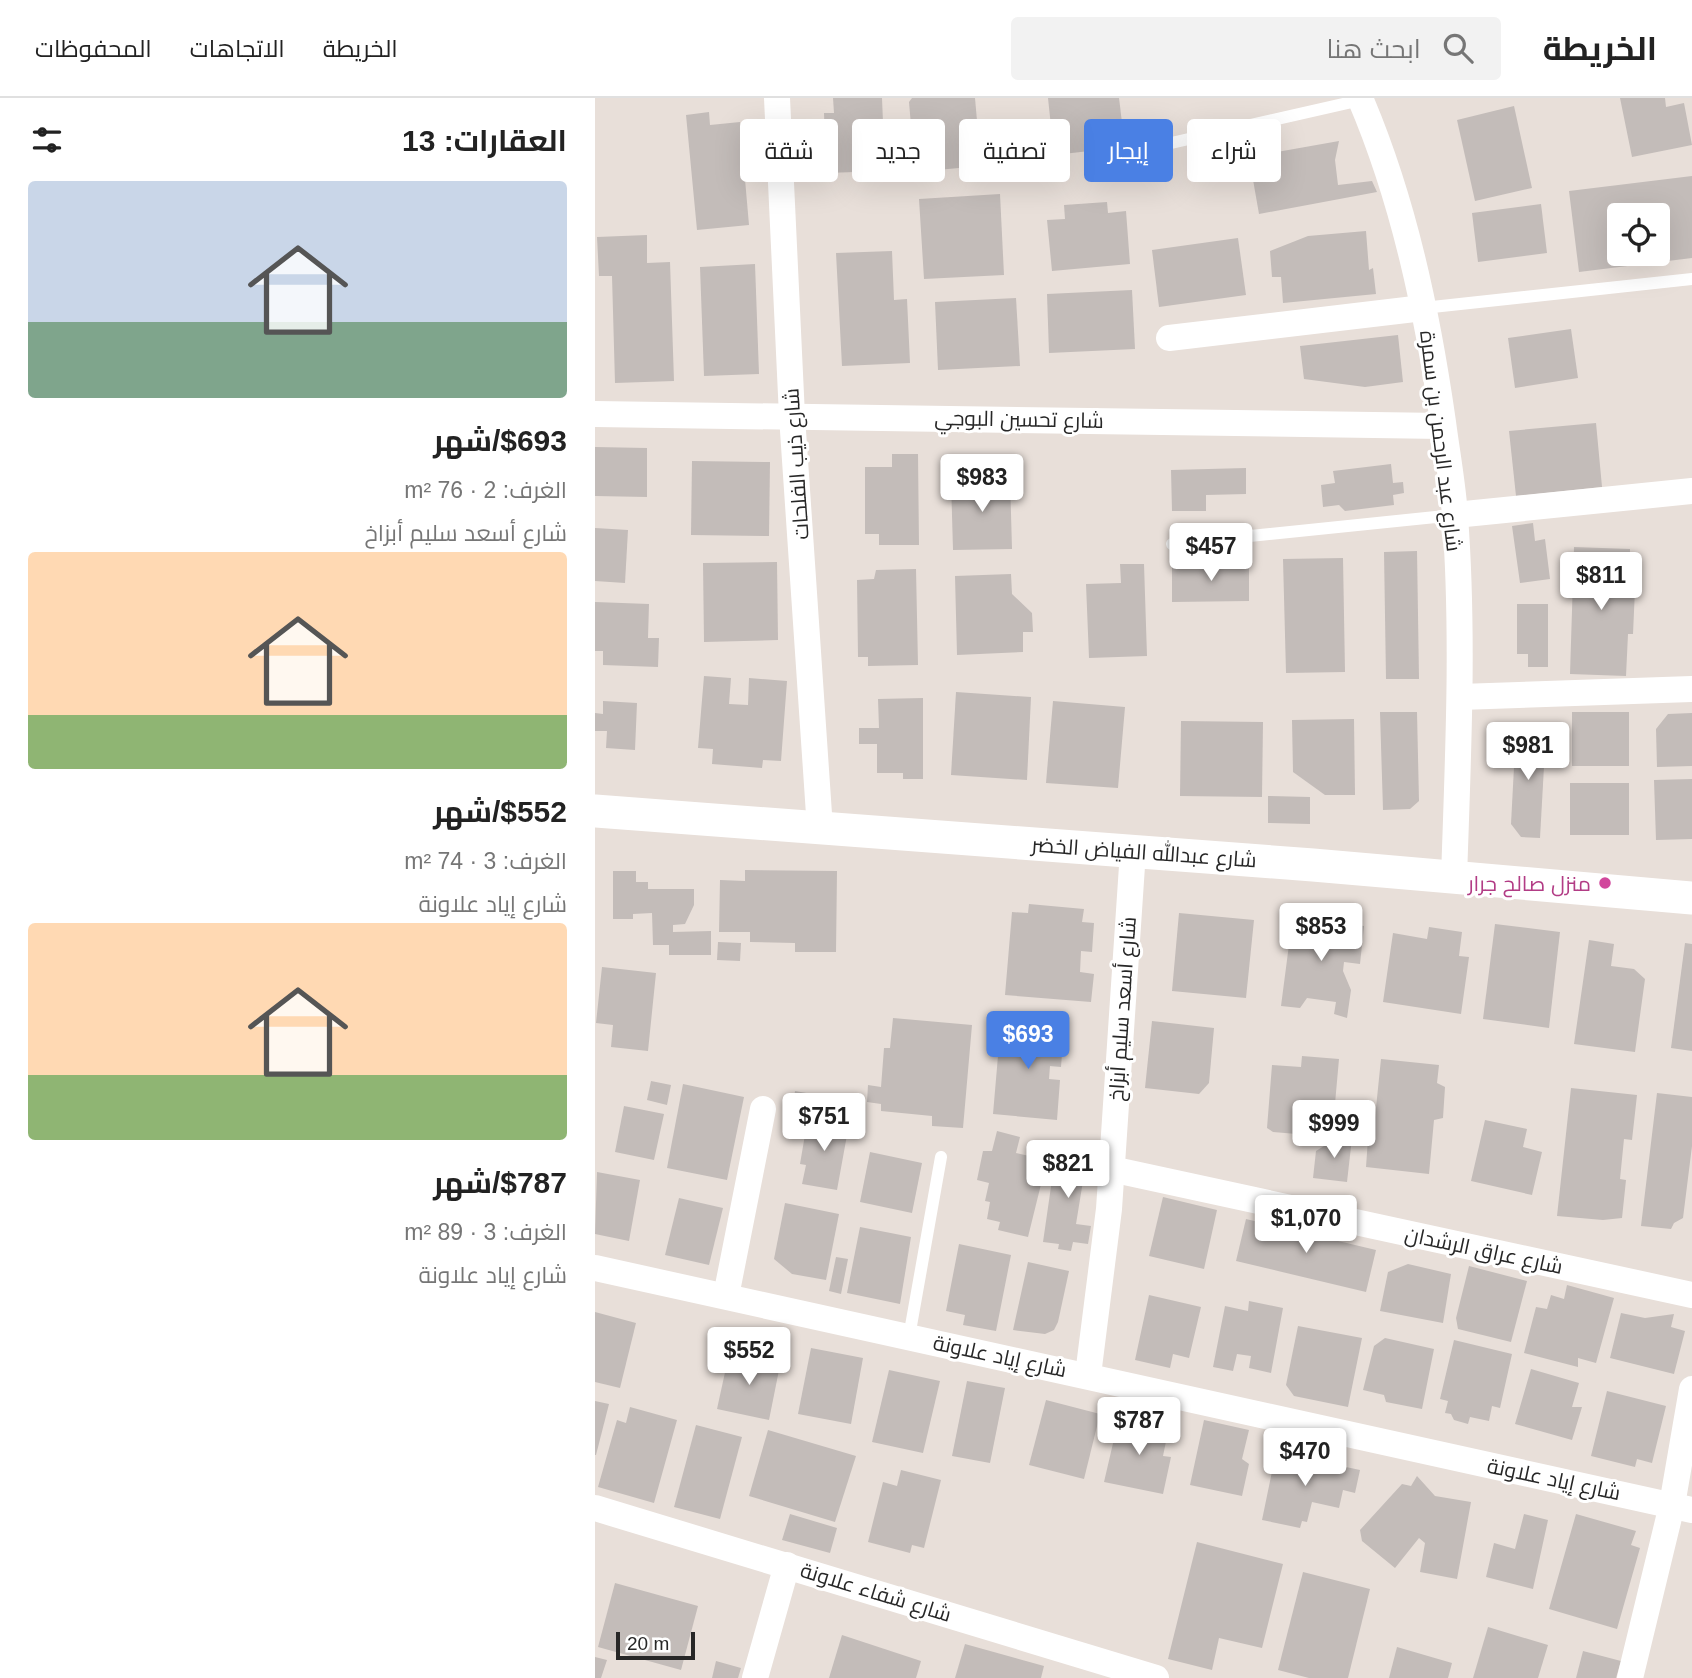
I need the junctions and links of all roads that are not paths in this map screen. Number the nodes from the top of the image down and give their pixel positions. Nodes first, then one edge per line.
1 (778, 98) edge
2 (1366, 99) edge
3 (1173, 143) edge
4 (1692, 279) edge
5 (1423, 308) junction
6 (1169, 338) dead end
7 (595, 414) edge
8 (792, 416) junction
9 (1443, 426) junction
10 (1692, 491) edge
11 (1455, 515) junction
12 (1171, 544) dead end
13 (1692, 689) edge
14 (1460, 697) junction
15 (595, 811) edge
16 (820, 829) junction
17 (1133, 852) junction
18 (1454, 878) junction
19 (1692, 898) edge
20 (763, 1109) dead end
21 (941, 1157) dead end
22 (1111, 1169) junction
23 (595, 1268) edge
24 (1692, 1295) edge
25 (726, 1296) junction
26 (909, 1337) junction
27 (1088, 1375) junction
28 (1692, 1389) edge
29 (1682, 1507) edge
30 (595, 1508) edge
31 (787, 1565) junction
32 (755, 1678) edge
33 (1156, 1678) edge
34 (1630, 1678) edge

1 - 8 street, شارع ذيب الفلحات
2 - 3 lane
2 - 5 street, شارع عبد الرحمن بن سمرة
4 - 5 lane
5 - 6 street
5 - 9 street, شارع عبد الرحمن بن سمرة
7 - 8 street, شارع تحسين البوجي
8 - 9 street, شارع تحسين البوجي
8 - 16 street, شارع ذيب الفلحات
9 - 11 street, شارع عبد الرحمن بن سمرة
10 - 11 street
11 - 12 lane
11 - 14 street, شارع عبد الرحمن بن سمرة
13 - 14 street
14 - 18 street, شارع عبد الرحمن بن سمرة
15 - 16 street, شارع عبدالله الفياض الخضر
16 - 17 street, شارع عبدالله الفياض الخضر
17 - 18 street, شارع عبدالله الفياض الخضر
17 - 22 street, شارع أسعد سليم أبزاخ
18 - 19 street, شارع عبدالله الفياض الخضر
20 - 25 street
21 - 26 lane
22 - 24 street, شارع عراق الرشدان
22 - 27 street, شارع أسعد سليم أبزاخ
23 - 25 street, شارع إياد علاونة
25 - 26 street, شارع إياد علاونة
26 - 27 street, شارع إياد علاونة
27 - 29 street, شارع إياد علاونة
28 - 29 street
29 - 34 street
30 - 31 street, شارع شفاء علاونة
31 - 32 street
31 - 33 street, شارع شفاء علاونة

